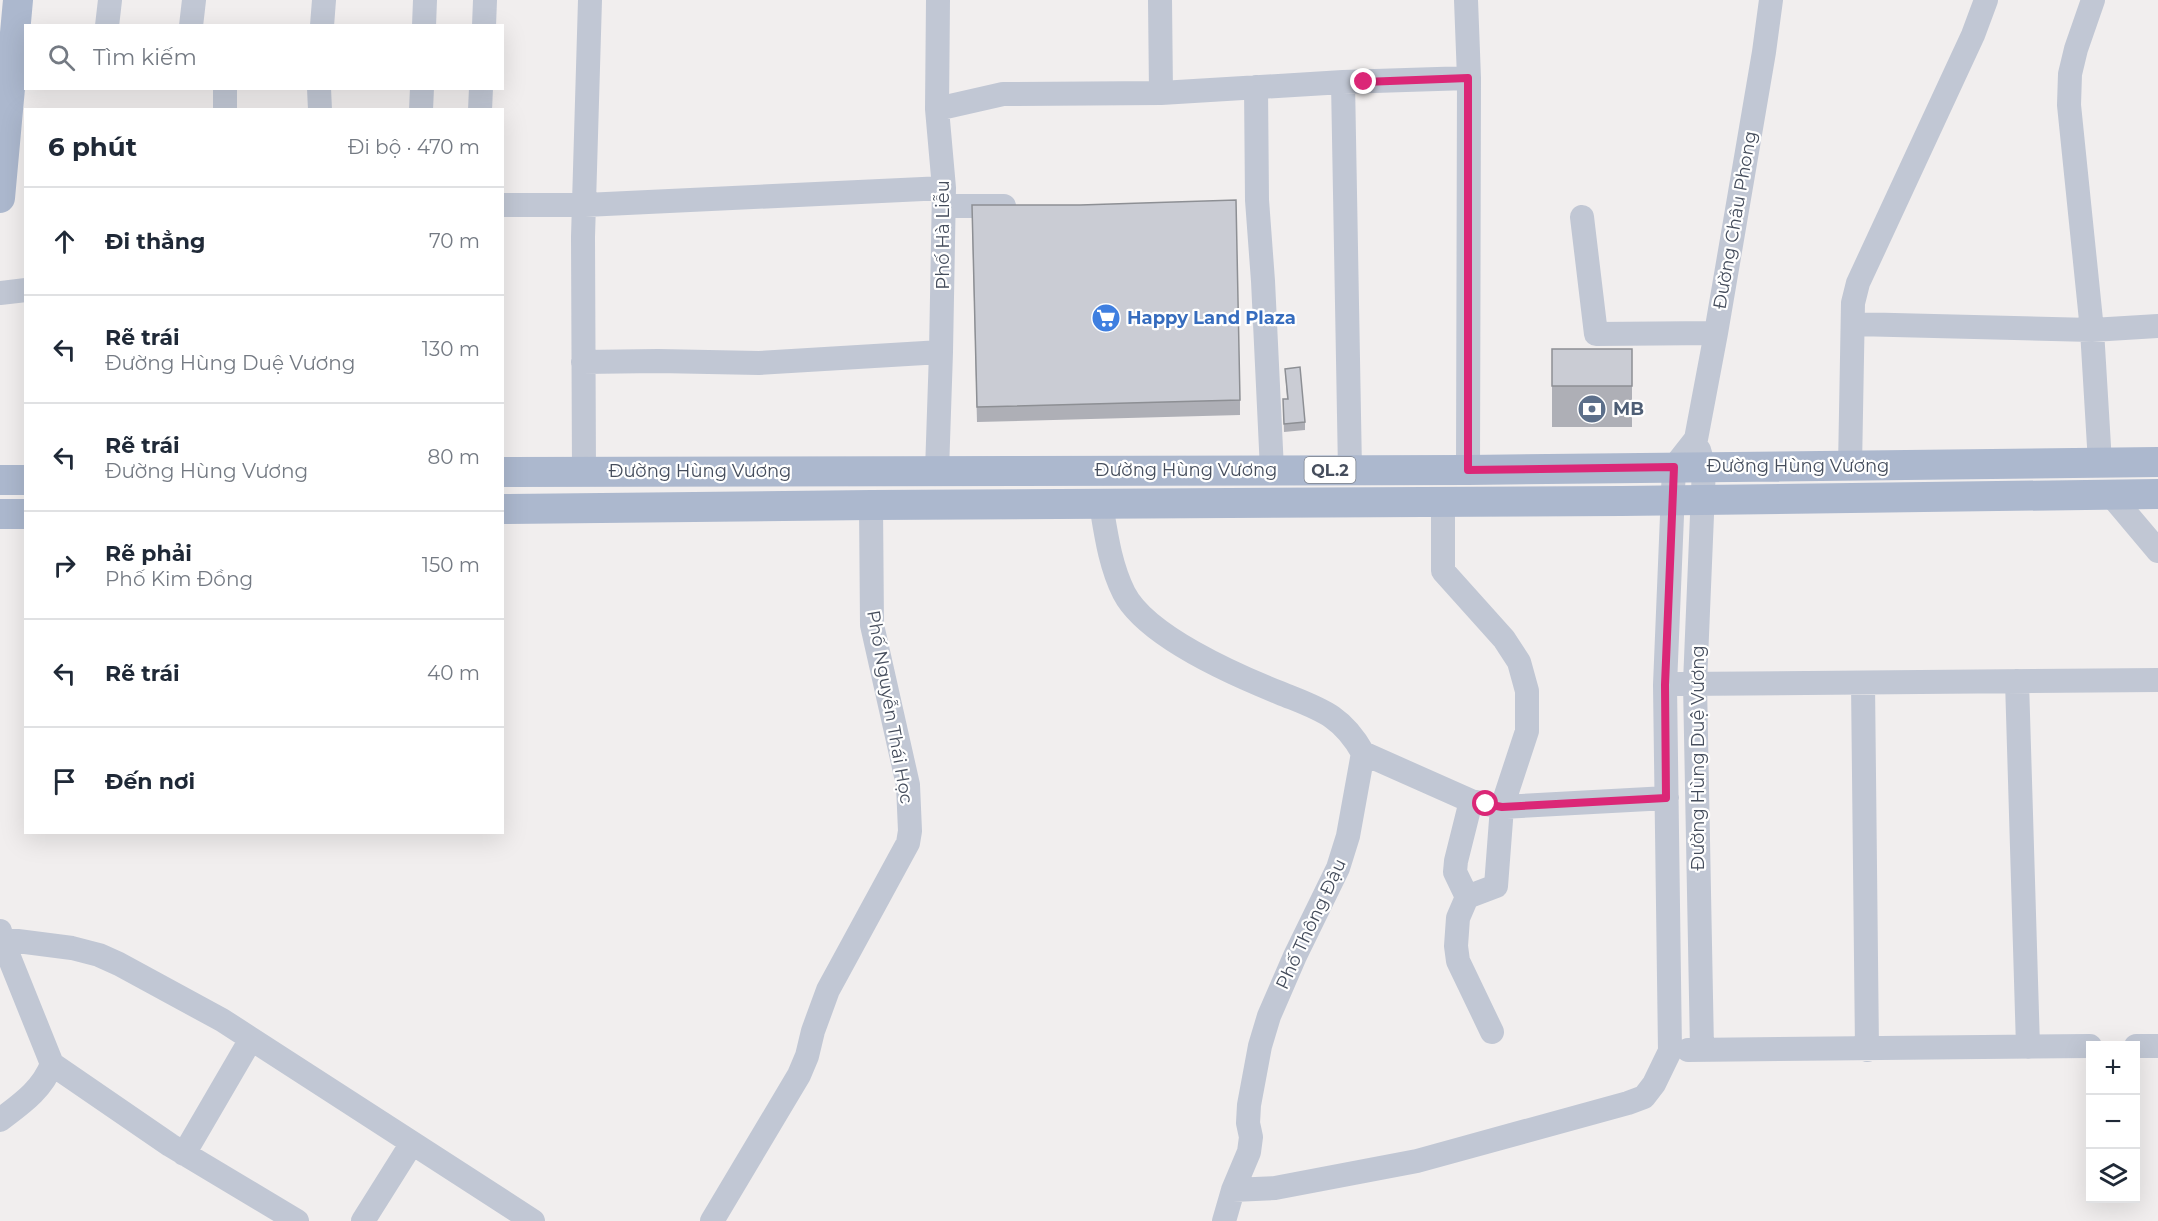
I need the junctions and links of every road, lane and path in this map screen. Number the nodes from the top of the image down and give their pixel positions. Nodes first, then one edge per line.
1 (18, 0) edge
2 (110, 0) edge
3 (194, 0) edge
4 (324, 0) edge
5 (425, 0) edge
6 (485, 0) edge
7 (591, 0) edge
8 (938, 0) edge
9 (1160, 0) edge
10 (1466, 0) edge
11 (1771, 0) edge
12 (1986, 0) edge
13 (2093, 0) edge
14 (107, 24) edge
15 (191, 24) edge
16 (322, 24) edge
17 (424, 24) edge
18 (484, 24) edge
19 (1468, 78) junction
20 (1343, 82) junction
21 (1256, 87) junction
22 (225, 90) edge
23 (319, 90) edge
24 (422, 90) edge
25 (481, 90) edge
26 (1161, 93) junction
27 (225, 108) edge
28 (320, 108) edge
29 (421, 108) edge
30 (480, 108) edge
31 (937, 109) junction
32 (944, 197) junction
33 (0, 198) edge
34 (504, 205) edge
35 (585, 205) junction
36 (1023, 206) edge
37 (1582, 217) dead end
38 (24, 290) edge
39 (0, 293) edge
40 (1854, 324) junction
41 (2158, 326) edge
42 (2092, 330) junction
43 (1716, 333) junction
44 (942, 352) junction
45 (583, 362) junction
46 (1700, 453) junction
47 (2158, 462) edge
48 (2100, 463) junction
49 (1674, 467) junction
50 (1850, 467) junction
51 (1350, 470) junction
52 (1468, 470) junction
53 (757, 471) junction
54 (937, 471) junction
55 (1272, 471) junction
56 (504, 472) edge
57 (584, 472) junction
58 (0, 480) edge
59 (24, 480) edge
60 (2110, 494) junction
61 (2158, 494) edge
62 (1702, 499) junction
63 (1671, 500) junction
64 (1443, 502) junction
65 (1101, 504) junction
66 (871, 505) junction
67 (756, 506) junction
68 (504, 509) edge
69 (0, 514) edge
70 (24, 514) edge
71 (2158, 551) edge
72 (2158, 680) edge
73 (2017, 681) junction
74 (1695, 683) junction
75 (1863, 683) junction
76 (1665, 685) junction
77 (1363, 753) junction
78 (1666, 798) junction
79 (1471, 801) junction
80 (1502, 807) junction
81 (1467, 897) junction
82 (1, 935) edge
83 (1492, 1032) dead end
84 (251, 1039) junction
85 (2086, 1046) edge
86 (2140, 1046) edge
87 (2158, 1046) edge
88 (2028, 1047) junction
89 (1702, 1049) junction
90 (1868, 1050) junction
91 (1670, 1051) junction
92 (52, 1064) junction
93 (0, 1120) edge
94 (412, 1143) junction
95 (184, 1154) junction
96 (1233, 1190) junction
97 (297, 1221) edge
98 (363, 1221) edge
99 (533, 1221) edge
100 (712, 1221) edge
101 (1224, 1221) edge

1 - 33 main road
2 - 14 street
3 - 15 street
4 - 16 street
5 - 17 street
6 - 18 street
7 - 35 street
8 - 31 street, Phố Hà Liễu
9 - 26 street
10 - 19 street
11 - 43 street, Đường Châu Phong
12 - 40 street
13 - 42 street
19 - 20 street
19 - 52 street
20 - 21 street
20 - 51 street
21 - 26 street
21 - 55 street
22 - 27 street
23 - 28 street
24 - 29 street
25 - 30 street
26 - 31 street
31 - 32 street, Phố Hà Liễu
32 - 35 street
32 - 36 street
32 - 44 street, Phố Hà Liễu
34 - 35 street
35 - 45 street
37 - 43 street
38 - 39 street
40 - 42 street
40 - 50 street
41 - 42 street
42 - 48 street
43 - 46 street, Đường Châu Phong
44 - 45 street
44 - 54 street, Phố Hà Liễu
45 - 57 street
46 - 49 main road, Đường Hùng Vương / QL.2
46 - 50 main road, Đường Hùng Vương / QL.2
46 - 62 street, Đường Hùng Duệ Vương
47 - 48 main road, Đường Hùng Vương / QL.2
48 - 50 main road, Đường Hùng Vương / QL.2
49 - 52 main road, Đường Hùng Vương / QL.2
49 - 63 street, Đường Hùng Duệ Vương
51 - 52 main road, Đường Hùng Vương / QL.2
51 - 55 main road, Đường Hùng Vương / QL.2
53 - 54 main road, Đường Hùng Vương / QL.2
53 - 57 main road, Đường Hùng Vương / QL.2
53 - 67 main road
54 - 55 main road, Đường Hùng Vương / QL.2
56 - 57 main road, Đường Hùng Vương / QL.2
58 - 59 main road
60 - 61 main road, Đường Hùng Vương / QL.2
60 - 62 main road, Đường Hùng Vương / QL.2
60 - 71 street
62 - 63 main road, Đường Hùng Vương / QL.2
62 - 74 street, Đường Hùng Duệ Vương
63 - 64 main road, Đường Hùng Vương / QL.2
63 - 76 street, Đường Hùng Duệ Vương
64 - 65 main road, Đường Hùng Vương / QL.2
64 - 80 street
65 - 66 main road, Đường Hùng Vương / QL.2
65 - 77 street
66 - 67 main road, Đường Hùng Vương / QL.2
66 - 100 street, Phố Nguyễn Thái Học
67 - 68 main road, Đường Hùng Vương / QL.2
69 - 70 main road
72 - 73 street
73 - 75 street
73 - 88 street
74 - 75 street
74 - 76 street
74 - 89 street, Đường Hùng Duệ Vương
75 - 90 street
76 - 78 street, Đường Hùng Duệ Vương
77 - 79 street
77 - 96 street, Phố Thông Đậu
78 - 80 street
78 - 91 street, Đường Hùng Duệ Vương
79 - 80 street
79 - 81 street
80 - 81 street
81 - 83 street
82 - 84 street
82 - 92 street
84 - 94 street
84 - 95 street
85 - 88 street
86 - 87 street
88 - 90 street
89 - 90 street
89 - 91 street
91 - 96 street
92 - 93 street
92 - 95 street
94 - 98 street
94 - 99 street
95 - 97 street
96 - 101 street, Phố Thông Đậu

